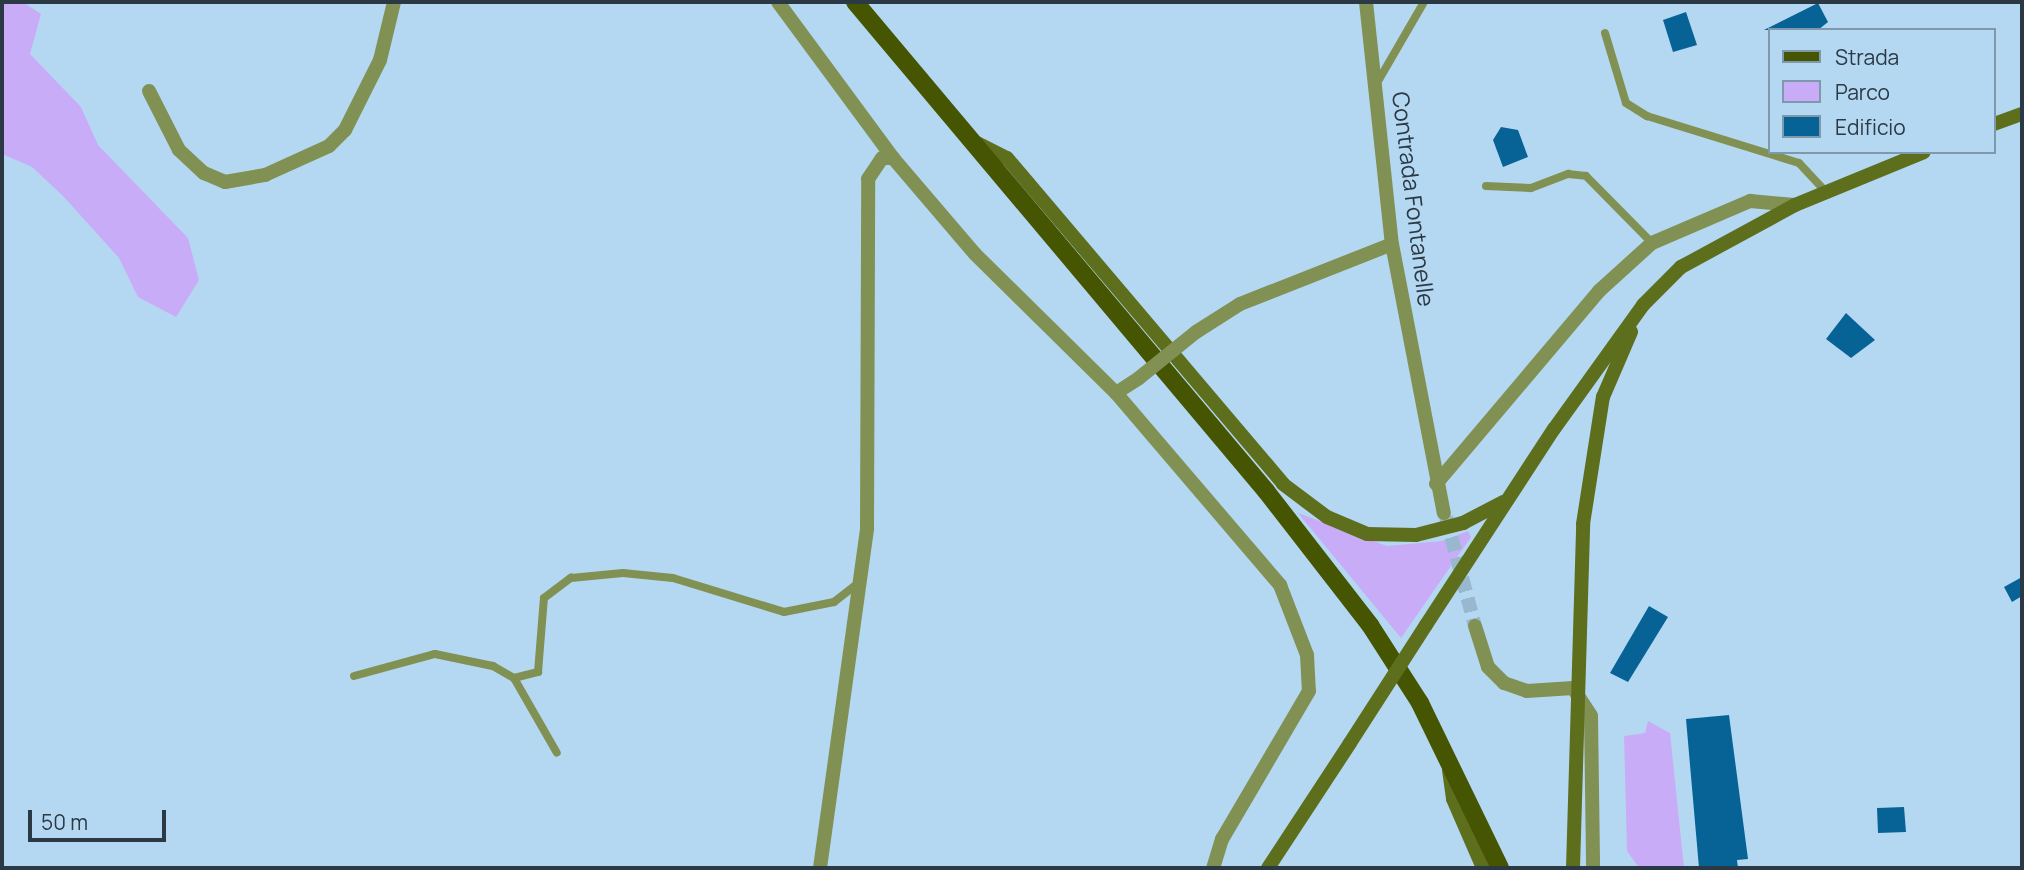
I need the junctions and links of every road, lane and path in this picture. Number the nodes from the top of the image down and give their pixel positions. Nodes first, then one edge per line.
1 (394, 2) edge
2 (778, 2) edge
3 (855, 2) edge
4 (1366, 2) edge
5 (1424, 2) edge
6 (1605, 33) dead end
7 (1377, 83) junction
8 (149, 91) dead end
9 (2018, 114) edge
10 (1996, 123) edge
11 (974, 142) junction
12 (1769, 154) edge
13 (1770, 154) edge
14 (1919, 154) edge
15 (893, 158) junction
16 (1486, 186) dead end
17 (1826, 192) junction
18 (1795, 205) junction
19 (1651, 243) junction
20 (1392, 244) junction
21 (1643, 305) junction
22 (1115, 393) junction
23 (1436, 484) junction
24 (1504, 501) junction
25 (1444, 513) tunnel mouth
26 (857, 584) junction
27 (1475, 626) tunnel mouth
28 (354, 676) dead end
29 (514, 678) junction
30 (1573, 688) junction
31 (557, 753) dead end
32 (1447, 754) junction
33 (820, 868) edge
34 (1213, 868) edge
35 (1268, 868) edge
36 (1483, 868) edge
37 (1500, 868) edge
38 (1573, 868) edge
39 (1593, 868) edge

1 - 8 street
2 - 15 street
3 - 11 main road
4 - 7 street, Contrada Fontanelle
5 - 7 lane
6 - 12 lane
7 - 20 street, Contrada Fontanelle
9 - 10 main road
11 - 24 main road
11 - 32 main road
13 - 17 lane
14 - 17 main road
15 - 22 street
15 - 26 street
16 - 19 lane
17 - 18 main road
18 - 19 street
18 - 21 main road
19 - 23 street
20 - 22 street, bridge
20 - 23 street, Contrada Fontanelle
21 - 24 main road
21 - 30 main road
22 - 34 street
23 - 25 street, Contrada Fontanelle
24 - 35 main road, bridge
26 - 29 lane
26 - 33 street
27 - 30 street
28 - 29 lane
29 - 31 lane
30 - 38 main road
30 - 39 street
32 - 36 main road
32 - 37 main road

